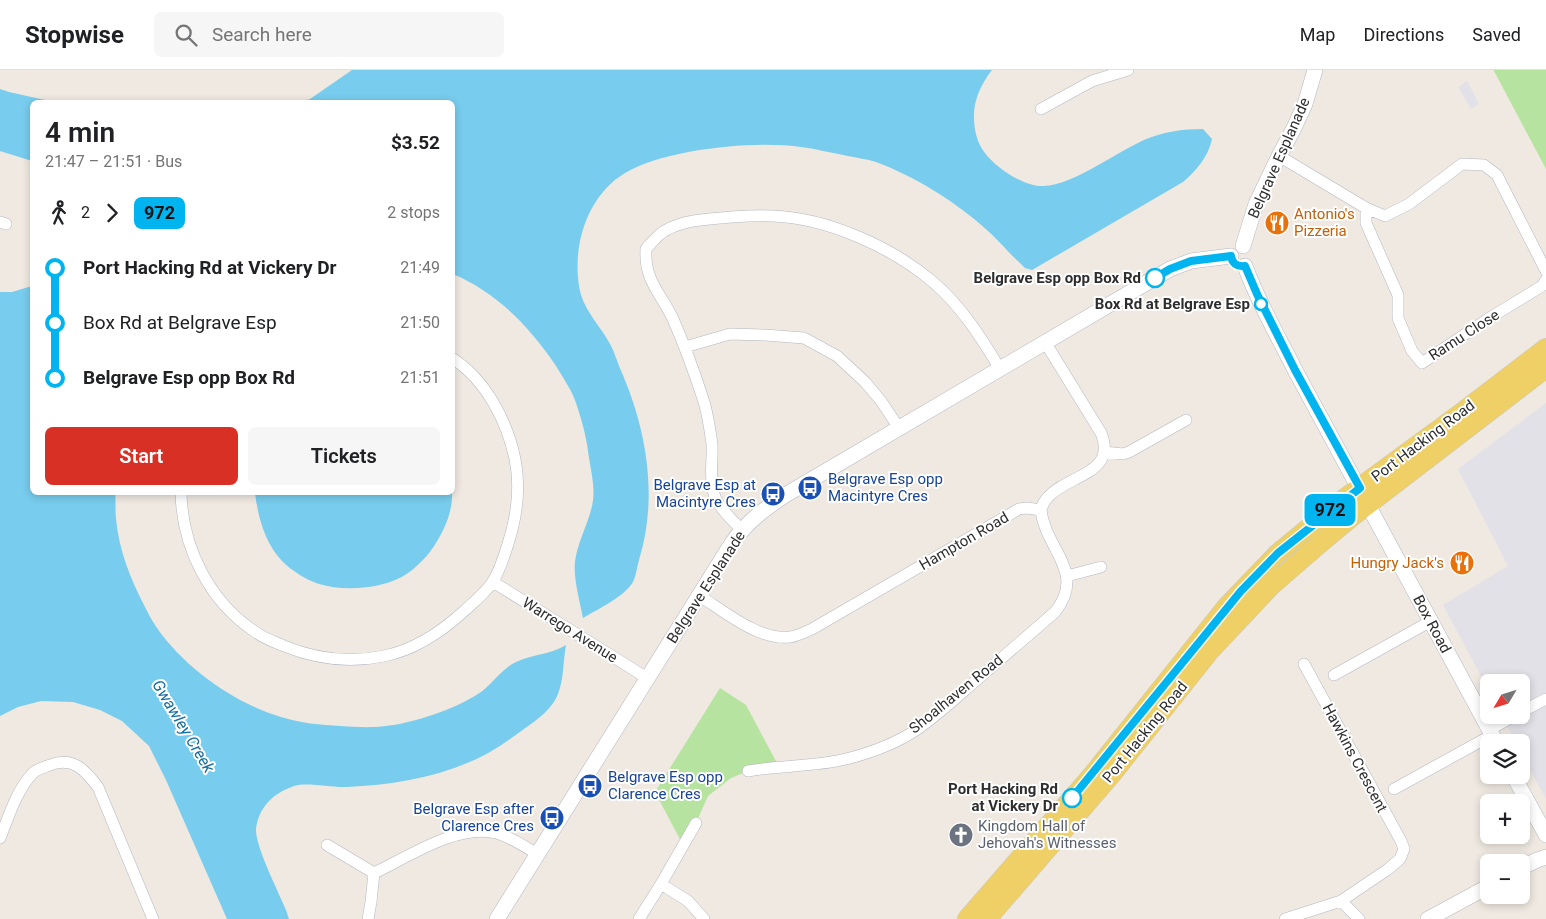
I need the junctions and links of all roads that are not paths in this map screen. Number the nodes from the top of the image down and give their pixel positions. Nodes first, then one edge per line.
1 (1128, 70) edge
2 (1315, 70) edge
3 (1041, 109) dead end
4 (1279, 156) junction
5 (1366, 208) junction
6 (1237, 251) junction
7 (1546, 270) edge
8 (1546, 280) edge
9 (1045, 342) junction
10 (685, 347) junction
11 (1546, 348) edge
12 (455, 361) edge
13 (1546, 368) edge
14 (1000, 369) junction
15 (1186, 420) dead end
16 (899, 428) junction
17 (1104, 452) junction
18 (1360, 488) junction
19 (181, 495) edge
20 (1368, 505) junction
21 (1041, 510) junction
22 (742, 530) junction
23 (1101, 567) dead end
24 (1067, 576) junction
25 (493, 582) junction
26 (700, 596) junction
27 (1431, 621) junction
28 (1304, 664) dead end
29 (1334, 675) dead end
30 (647, 678) junction
31 (1546, 699) edge
32 (1530, 707) edge
33 (1506, 724) edge
34 (1491, 734) edge
35 (1494, 734) edge
36 (1480, 742) edge
37 (748, 772) dead end
38 (1519, 784) edge
39 (1394, 789) dead end
40 (696, 823) dead end
41 (1546, 835) edge
42 (0, 838) edge
43 (327, 845) dead end
44 (537, 854) junction
45 (1546, 857) edge
46 (1530, 864) edge
47 (374, 873) junction
48 (661, 884) junction
49 (1480, 891) edge
50 (1341, 901) junction
51 (153, 919) edge
52 (368, 919) edge
53 (497, 919) edge
54 (640, 919) edge
55 (704, 919) edge
56 (967, 919) edge
57 (987, 919) edge
58 (1285, 919) edge
59 (1359, 919) edge
60 (1428, 919) edge

1 - 3 street
2 - 4 street, Belgrave Esplanade
4 - 5 street
4 - 6 street, Belgrave Esplanade
5 - 7 street
5 - 8 street, Ramu Close
6 - 9 street, Belgrave Esplanade
6 - 18 street, Box Road
9 - 14 street, Belgrave Esplanade
9 - 17 street
10 - 14 street
10 - 16 street
10 - 22 street
11 - 18 main road, Port Hacking Road
12 - 25 street
13 - 20 main road, Port Hacking Road
14 - 16 street, Belgrave Esplanade
15 - 17 street
16 - 22 street, Belgrave Esplanade
17 - 21 street
18 - 20 street, Box Road
18 - 56 main road, Port Hacking Road
19 - 25 street
20 - 27 street, Box Road
20 - 57 main road, Port Hacking Road
21 - 24 street
21 - 26 street, Hampton Road
22 - 26 street, Belgrave Esplanade
23 - 24 street
24 - 37 street, Shoalhaven Road
25 - 30 street, Warrego Avenue
26 - 30 street, Belgrave Esplanade
27 - 29 street
27 - 34 street, Box Road
28 - 50 street, Hawkins Crescent
30 - 44 street, Belgrave Esplanade
31 - 32 street
33 - 35 street
36 - 39 street
38 - 41 street
40 - 48 street
42 - 51 street
43 - 47 street
44 - 47 street
44 - 53 street, Belgrave Esplanade
45 - 46 street
47 - 52 street
48 - 54 street
48 - 55 street
49 - 60 street
50 - 58 street
50 - 59 street

